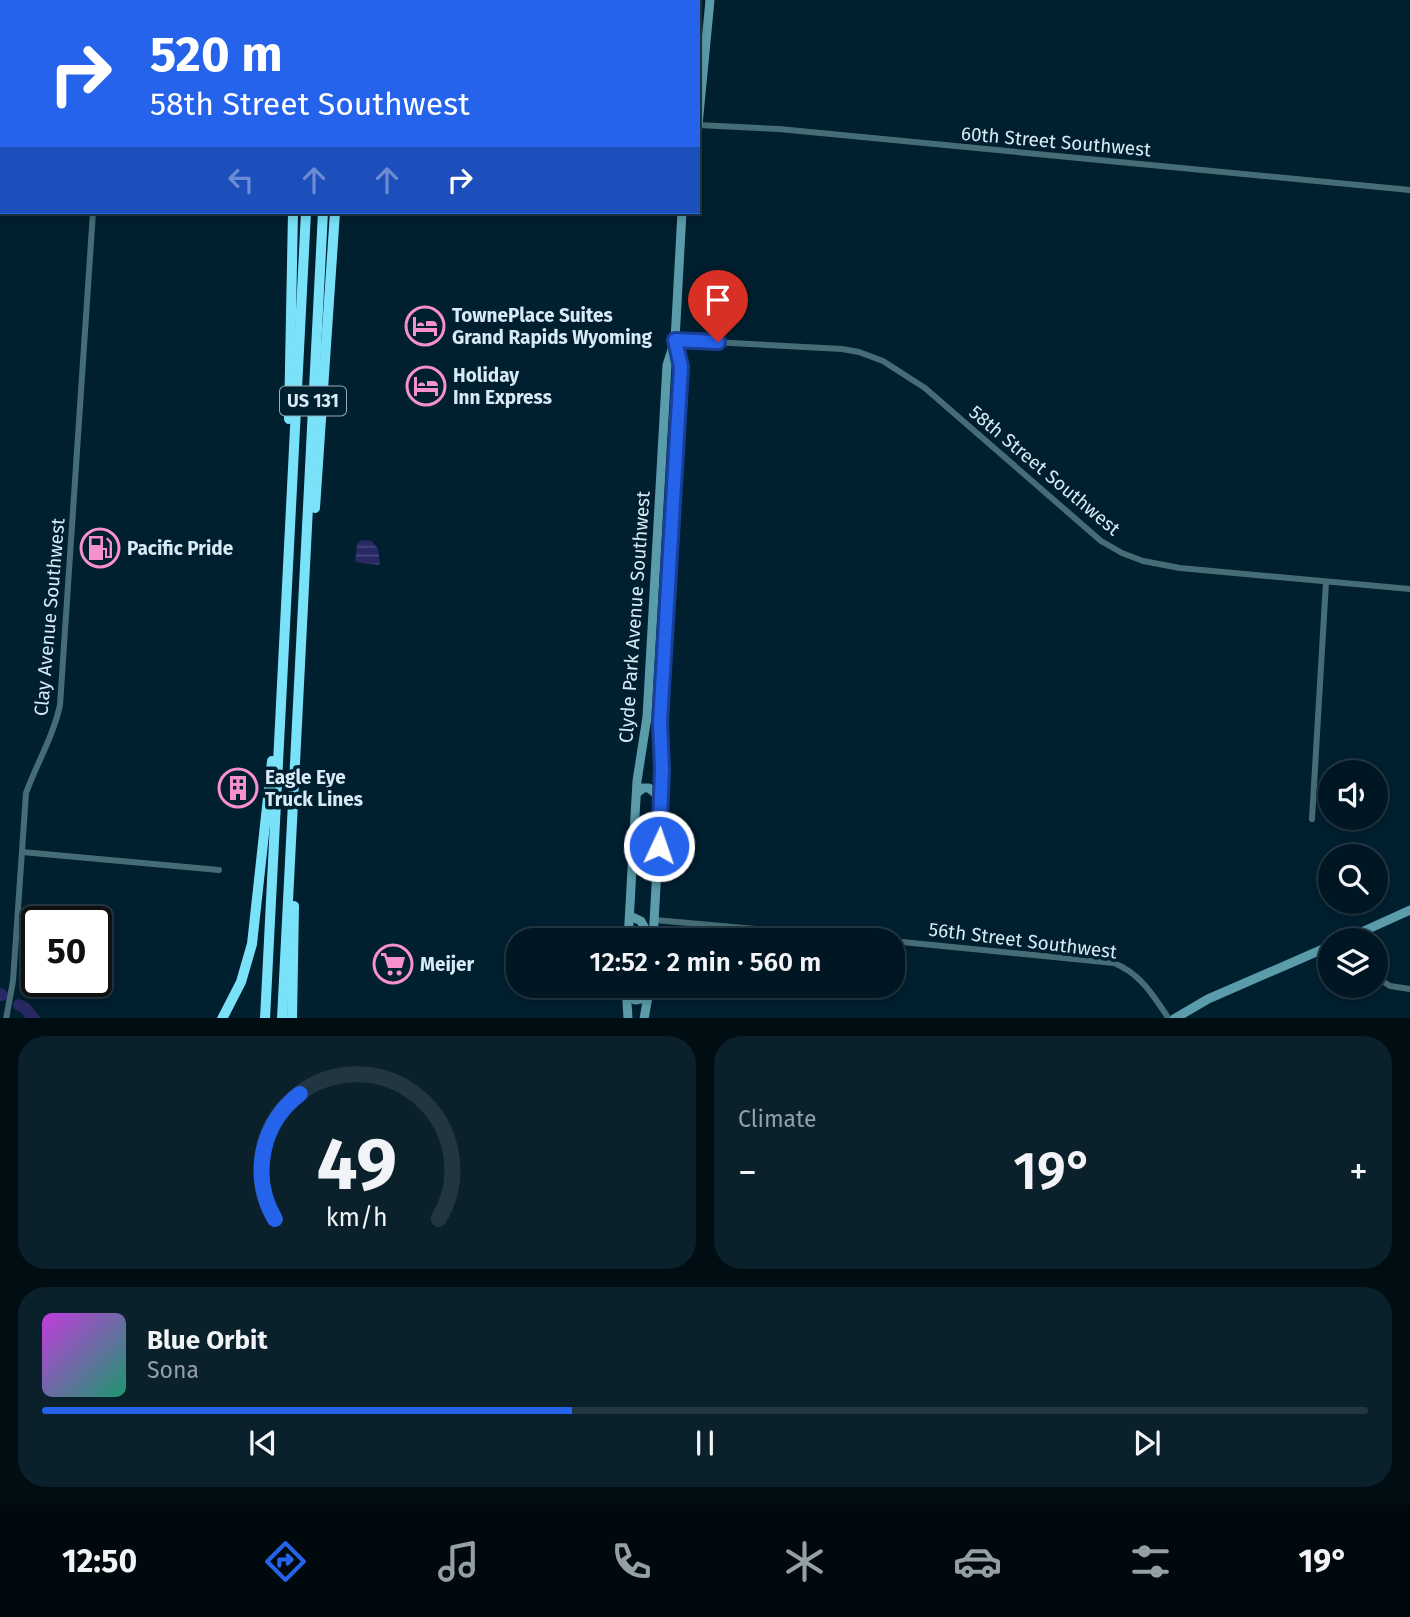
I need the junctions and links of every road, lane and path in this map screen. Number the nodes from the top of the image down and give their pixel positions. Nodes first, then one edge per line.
1 (710, 0) edge
2 (700, 104) edge
3 (700, 125) edge
4 (1410, 190) edge
5 (93, 214) edge
6 (293, 214) edge
7 (306, 214) edge
8 (323, 214) edge
9 (335, 214) edge
10 (682, 214) edge
11 (675, 340) junction
12 (291, 502) junction
13 (1326, 582) junction
14 (303, 590) junction
15 (1410, 590) edge
16 (282, 672) junction
17 (649, 676) junction
18 (662, 694) junction
19 (637, 793) junction
20 (661, 806) junction
21 (1312, 819) dead end
22 (22, 852) junction
23 (290, 864) junction
24 (219, 870) dead end
25 (1410, 911) edge
26 (630, 916) junction
27 (655, 920) junction
28 (629, 928) edge
29 (646, 928) edge
30 (654, 928) edge
31 (744, 928) edge
32 (1374, 928) edge
33 (905, 942) edge
34 (1318, 951) edge
35 (1388, 985) edge
36 (1410, 989) edge
37 (627, 998) edge
38 (634, 998) edge
39 (648, 998) joint
40 (6, 1018) edge
41 (222, 1018) edge
42 (265, 1018) edge
43 (282, 1018) edge
44 (292, 1018) edge
45 (628, 1018) edge
46 (643, 1018) edge
47 (1168, 1018) edge
48 (1174, 1018) edge

1 - 2 main road
3 - 4 street, 60th Street Southwest
5 - 22 street, Clay Avenue Southwest
6 - 12 highway
7 - 12 highway, US 131
8 - 14 highway, US 131
9 - 14 highway
10 - 11 main road, Clyde Park Avenue Southwest
11 - 13 street, 58th Street Southwest
11 - 17 main road, Clyde Park Avenue Southwest
11 - 18 main road, Clyde Park Avenue Southwest
12 - 16 highway, US 131
13 - 15 street, 58th Street Southwest
13 - 21 street
14 - 23 highway, US 131
16 - 41 highway
16 - 42 highway, US 131
17 - 18 main road
17 - 19 main road, Clyde Park Avenue Southwest
18 - 20 main road, Clyde Park Avenue Southwest
19 - 20 main road
19 - 26 main road, Clyde Park Avenue Southwest
20 - 27 main road, Clyde Park Avenue Southwest
22 - 24 street
22 - 40 street, Clay Avenue Southwest
23 - 43 highway, US 131
23 - 44 highway
25 - 32 main road
26 - 28 main road, Clyde Park Avenue Southwest
26 - 29 main road
27 - 30 main road, Clyde Park Avenue Southwest
27 - 31 street
33 - 47 street, 56th Street Southwest
34 - 48 main road
35 - 36 street
37 - 45 main road
38 - 39 main road
39 - 46 main road

